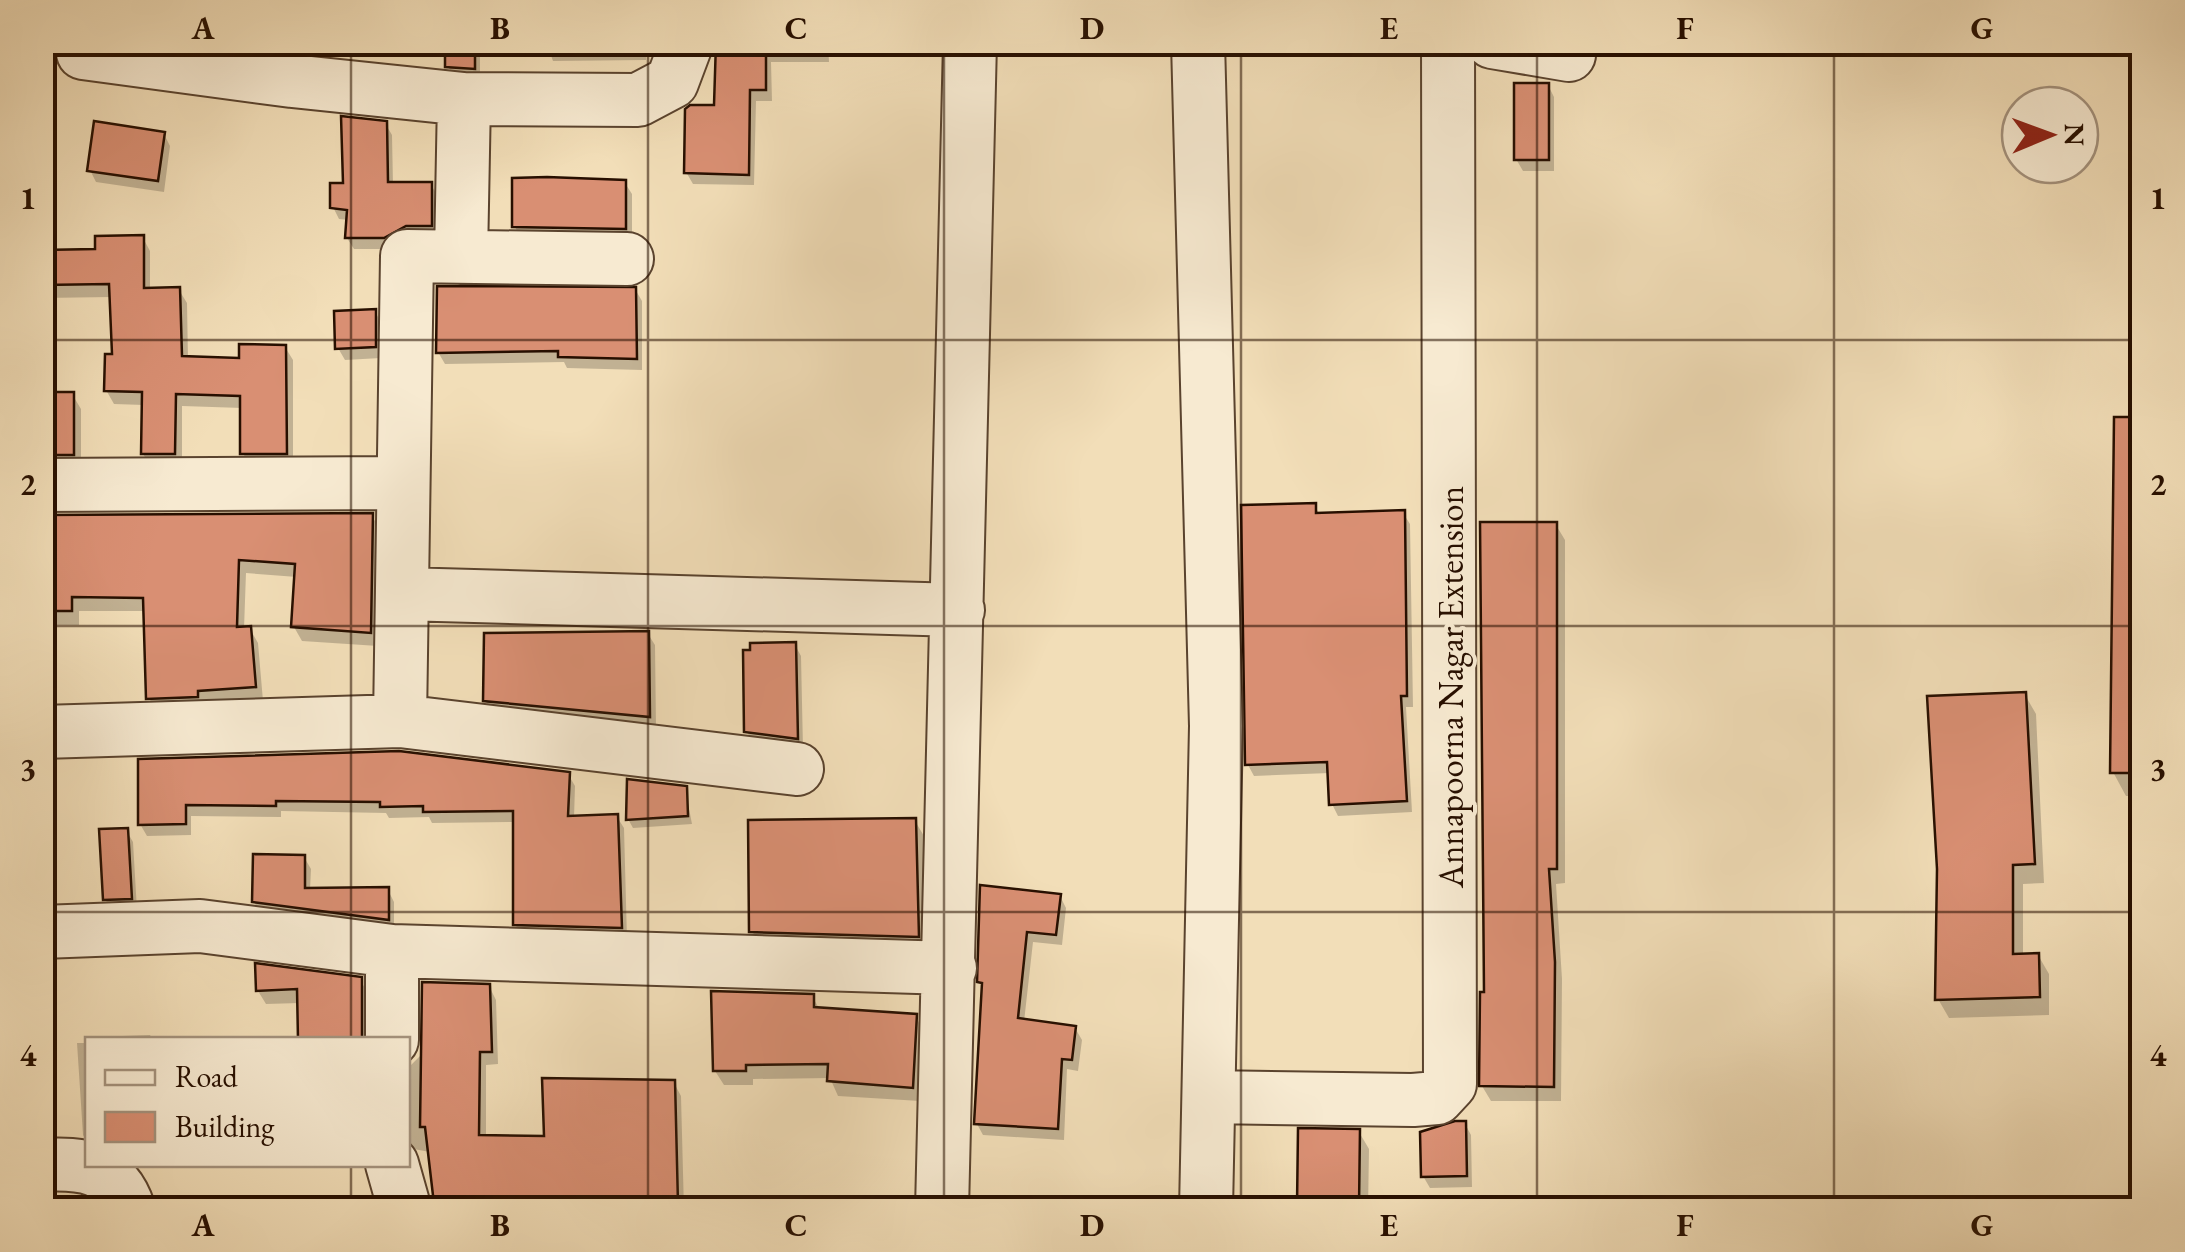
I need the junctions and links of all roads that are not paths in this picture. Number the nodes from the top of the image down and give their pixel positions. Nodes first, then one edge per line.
1 (85, 42) edge
2 (687, 42) edge
3 (970, 42) edge
4 (1198, 42) edge
5 (1448, 42) edge
6 (1492, 42) edge
7 (1569, 55) dead end
8 (464, 98) junction
9 (461, 256) junction
10 (627, 260) dead end
11 (403, 483) junction
12 (42, 485) edge
13 (402, 594) junction
14 (958, 610) junction
15 (400, 721) junction
16 (42, 732) edge
17 (797, 769) dead end
18 (42, 932) edge
19 (392, 951) junction
20 (950, 968) junction
21 (392, 1037) edge
22 (1208, 1097) junction
23 (85, 1164) edge
24 (42, 1165) edge
25 (91, 1167) edge
26 (393, 1167) edge
27 (129, 1210) edge
28 (406, 1210) edge
29 (942, 1210) edge
30 (1206, 1210) edge

1 - 8 street
2 - 8 street
3 - 14 street
4 - 22 street
5 - 22 street, Annapoorna Nagar Extension
6 - 7 street
8 - 9 street
9 - 10 street
9 - 11 street
11 - 12 street
11 - 13 street
13 - 14 street
13 - 15 street
14 - 20 street
15 - 16 street
15 - 17 street
18 - 19 street
19 - 20 street
19 - 21 street
20 - 29 street
22 - 30 street
23 - 24 street
25 - 27 street
26 - 28 street

